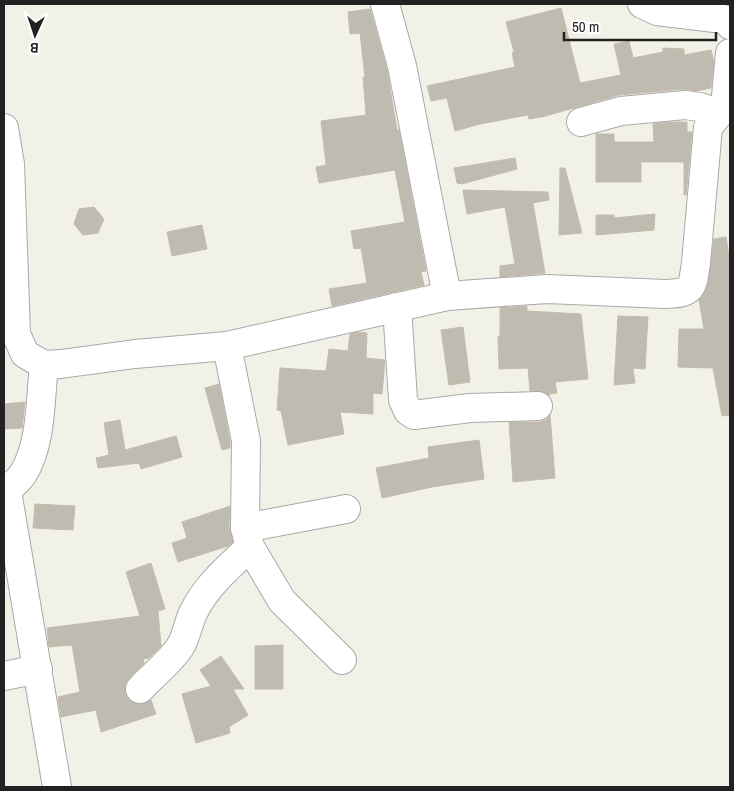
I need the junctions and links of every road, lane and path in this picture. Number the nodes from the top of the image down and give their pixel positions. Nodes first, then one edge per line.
1 (385, 4) edge
2 (642, 4) edge
3 (730, 24) edge
4 (730, 54) edge
5 (719, 113) junction
6 (581, 122) dead end
7 (4, 128) edge
8 (8, 197) edge
9 (447, 296) junction
10 (397, 307) junction
11 (227, 346) junction
12 (44, 365) junction
13 (538, 406) dead end
14 (346, 509) dead end
15 (247, 538) junction
16 (342, 660) dead end
17 (38, 668) junction
18 (4, 676) edge
19 (140, 690) dead end
20 (57, 787) edge

1 - 9 street
2 - 3 street
4 - 5 street
5 - 6 street
5 - 9 street
7 - 8 street
8 - 12 street
9 - 10 street
10 - 11 street
10 - 13 street
11 - 12 street
11 - 15 street
12 - 17 street
14 - 15 street
15 - 16 street
15 - 19 street
17 - 18 street
17 - 20 street

